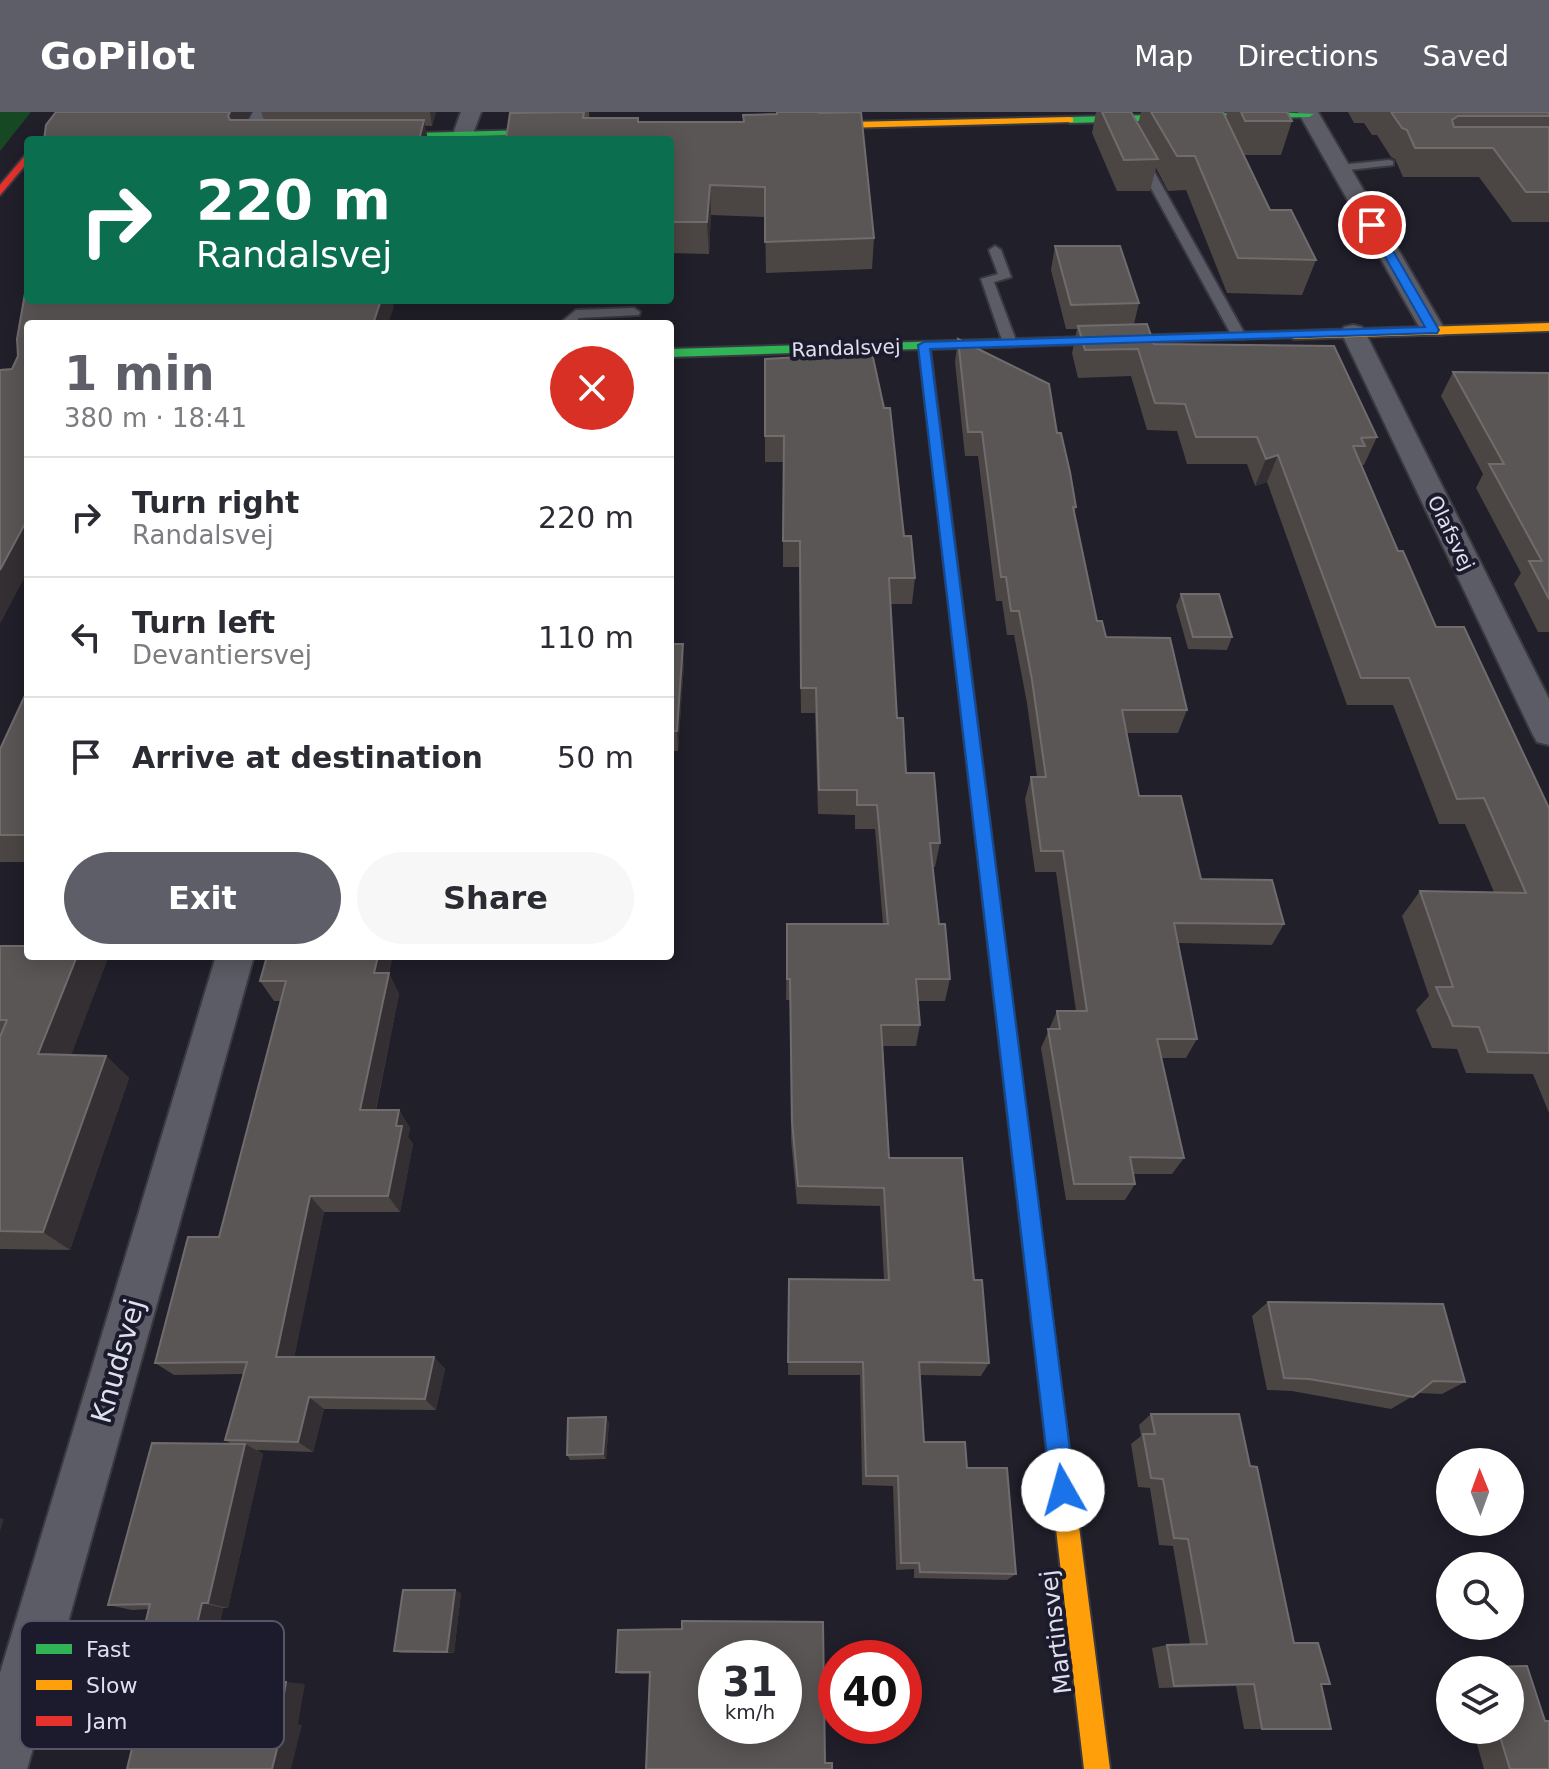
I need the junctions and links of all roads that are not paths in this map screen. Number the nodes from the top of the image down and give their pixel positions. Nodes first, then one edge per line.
1 (263, 112) edge
2 (471, 112) edge
3 (1308, 113) edge
4 (964, 117) edge
5 (844, 118) edge
6 (781, 126) edge
7 (590, 131) edge
8 (463, 134) junction
9 (250, 136) edge
10 (397, 136) edge
11 (1134, 146) edge
12 (24, 160) edge
13 (1389, 163) dead end
14 (1340, 168) junction
15 (0, 192) edge
16 (995, 250) dead end
17 (634, 312) dead end
18 (569, 320) edge
19 (1549, 327) edge
20 (1433, 330) junction
21 (1353, 332) junction
22 (1239, 336) junction
23 (1010, 343) junction
24 (924, 345) junction
25 (674, 353) edge
26 (1549, 733) edge
27 (234, 960) edge
28 (42, 1621) edge
29 (20, 1697) edge
30 (0, 1766) edge
31 (1097, 1769) edge

1 - 9 street
2 - 8 street
3 - 4 street
3 - 14 street
4 - 5 street
5 - 6 street
7 - 8 street
8 - 10 street
11 - 22 lane
12 - 15 street
13 - 14 lane
14 - 20 street
16 - 23 lane
17 - 18 lane
19 - 20 street, Randalsvej
20 - 21 street, Randalsvej
21 - 22 street, Randalsvej
21 - 26 street, Olafsvej
22 - 23 street, Randalsvej
23 - 24 street, Randalsvej
24 - 25 street, Randalsvej
24 - 31 street, Martinsvej
27 - 28 street, Knudsvej
29 - 30 street, Knudsvej

